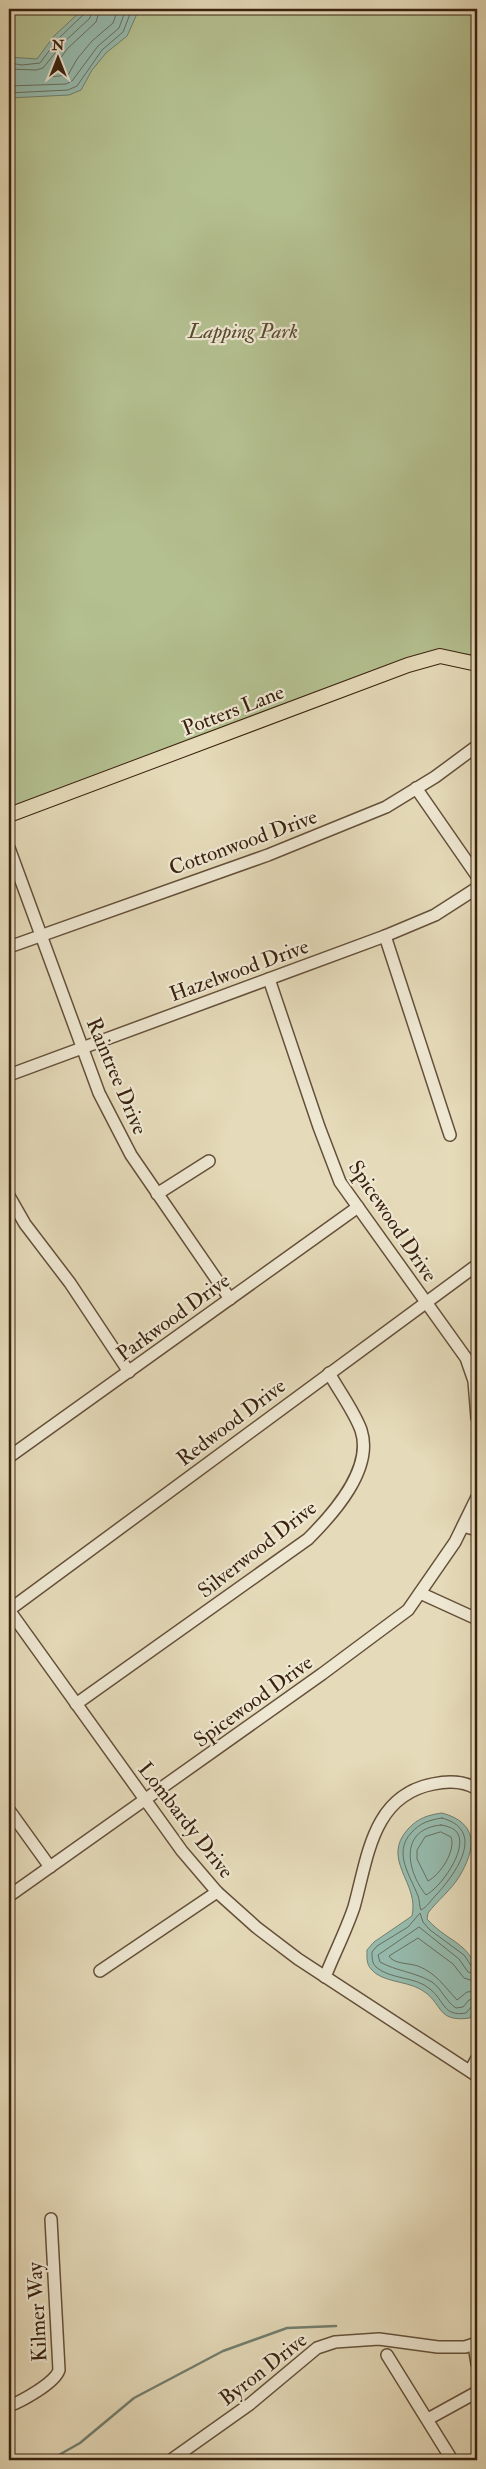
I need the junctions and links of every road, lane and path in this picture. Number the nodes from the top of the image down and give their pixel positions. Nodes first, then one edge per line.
1 (475, 663) edge
2 (477, 746) edge
3 (416, 788) junction
4 (9, 815) edge
5 (9, 848) edge
6 (477, 876) edge
7 (477, 888) edge
8 (40, 935) junction
9 (385, 936) junction
10 (9, 947) edge
11 (269, 979) junction
12 (82, 1048) junction
13 (9, 1075) edge
14 (450, 1135) dead end
15 (209, 1161) dead end
16 (157, 1194) junction
17 (9, 1196) edge
18 (358, 1207) junction
19 (477, 1265) edge
20 (230, 1299) junction
21 (425, 1302) junction
22 (129, 1372) junction
23 (329, 1373) junction
24 (476, 1400) edge
25 (477, 1418) edge
26 (9, 1457) edge
27 (477, 1497) edge
28 (463, 1526) junction
29 (477, 1530) edge
30 (420, 1593) junction
31 (9, 1610) edge
32 (477, 1619) edge
33 (76, 1704) junction
34 (477, 1789) edge
35 (145, 1800) junction
36 (9, 1810) edge
37 (50, 1867) junction
38 (217, 1892) junction
39 (9, 1896) edge
40 (100, 1971) dead end
41 (324, 1977) junction
42 (477, 2058) edge
43 (474, 2073) edge
44 (51, 2219) dead end
45 (476, 2344) edge
46 (387, 2356) dead end
47 (477, 2364) edge
48 (477, 2392) edge
49 (9, 2406) edge
50 (428, 2419) junction
51 (177, 2459) edge
52 (452, 2460) edge

1 - 4 main road, Potters Lane
2 - 3 street, Cottonwood Drive
3 - 6 street
3 - 8 street, Cottonwood Drive
5 - 8 street, Raintree Drive
7 - 9 street, Hazelwood Drive
8 - 10 street, Cottonwood Drive
8 - 12 street, Raintree Drive
9 - 11 street, Hazelwood Drive
9 - 14 street
11 - 12 street, Hazelwood Drive
11 - 18 street, Spicewood Drive
12 - 13 street, Hazelwood Drive
12 - 16 street, Raintree Drive
15 - 16 street
16 - 20 street, Raintree Drive
17 - 22 street
18 - 20 street, Parkwood Drive
18 - 21 street, Spicewood Drive
19 - 21 street, Redwood Drive
20 - 22 street, Parkwood Drive
21 - 23 street, Redwood Drive
21 - 24 street, Spicewood Drive
22 - 26 street, Parkwood Drive
23 - 31 street, Redwood Drive
23 - 33 street, Silverwood Drive
24 - 25 street, Spicewood Drive
27 - 28 street, Spicewood Drive
28 - 29 street
28 - 30 street, Spicewood Drive
30 - 32 street
30 - 35 street, Spicewood Drive
31 - 33 street, Lombardy Drive
33 - 35 street, Lombardy Drive
34 - 41 street
35 - 37 street, Spicewood Drive
35 - 38 street, Lombardy Drive
36 - 37 street
37 - 39 street, Spicewood Drive
38 - 40 street
38 - 41 street, Lombardy Drive
41 - 43 street, Lombardy Drive
42 - 43 street
44 - 49 street, Kilmer Way
45 - 47 street
45 - 51 street, Byron Drive
46 - 50 street
48 - 50 street
50 - 52 street

